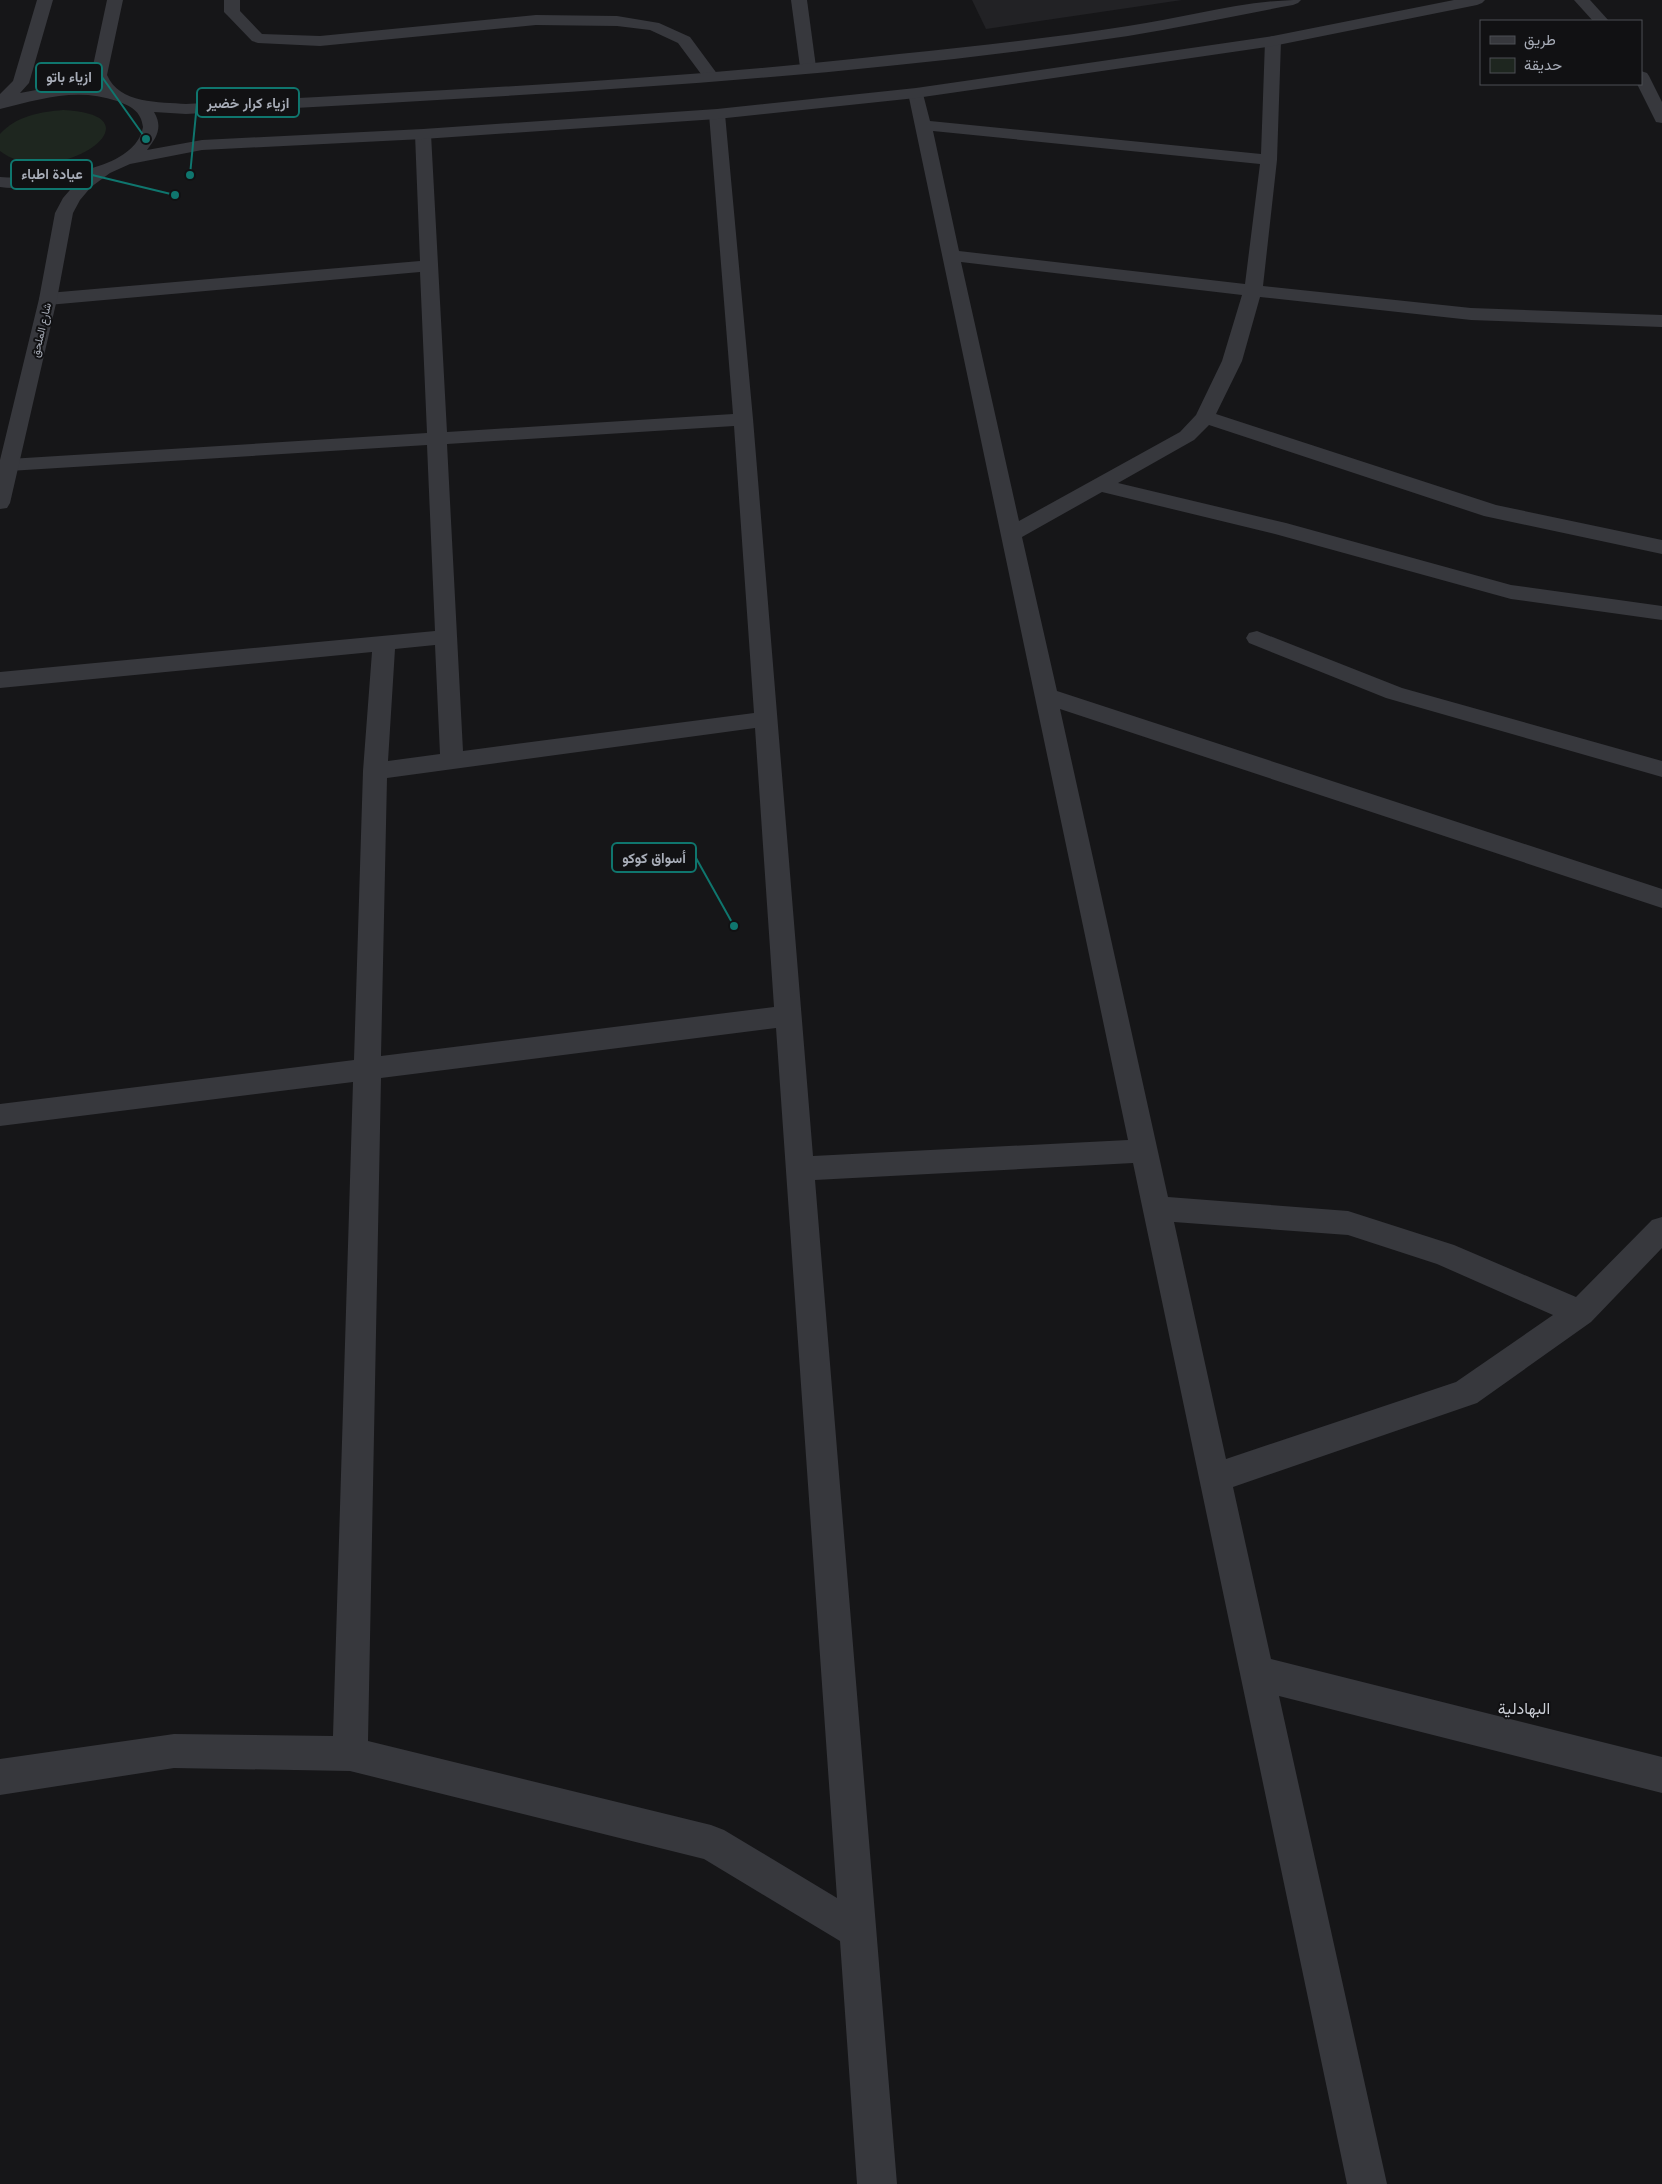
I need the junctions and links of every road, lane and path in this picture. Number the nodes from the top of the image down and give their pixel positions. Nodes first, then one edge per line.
1 (45, 0) edge
2 (115, 0) edge
3 (232, 0) edge
4 (799, 0) edge
5 (1292, 0) edge
6 (1477, 0) edge
7 (1582, 0) edge
8 (1600, 20) edge
9 (1273, 41) junction
10 (808, 67) junction
11 (710, 76) junction
12 (1642, 78) edge
13 (916, 93) junction
14 (113, 94) junction
15 (0, 103) edge
16 (141, 106) junction
17 (717, 114) junction
18 (1662, 118) edge
19 (923, 125) junction
20 (423, 134) junction
21 (125, 160) junction
22 (1269, 160) junction
23 (104, 170) junction
24 (0, 182) edge
25 (951, 255) junction
26 (429, 266) junction
27 (1253, 291) junction
28 (48, 299) junction
29 (1662, 321) edge
30 (1205, 417) junction
31 (743, 418) junction
32 (436, 438) junction
33 (9, 466) junction
34 (1100, 485) junction
35 (0, 504) edge
36 (1011, 534) junction
37 (1662, 547) edge
38 (1662, 613) edge
39 (446, 637) junction
40 (1257, 638) dead end
41 (384, 643) junction
42 (0, 680) edge
43 (1046, 696) junction
44 (765, 719) junction
45 (452, 760) junction
46 (1662, 769) edge
47 (375, 771) junction
48 (1662, 899) edge
49 (788, 1016) junction
50 (368, 1068) junction
51 (0, 1115) edge
52 (1144, 1151) junction
53 (800, 1169) junction
54 (1157, 1208) junction
55 (1662, 1229) edge
56 (1580, 1313) junction
57 (1215, 1478) junction
58 (1257, 1672) junction
59 (350, 1754) junction
60 (1662, 1775) edge
61 (0, 1777) edge
62 (858, 1931) junction
63 (877, 2184) edge
64 (1367, 2184) edge

1 - 15 street
2 - 14 street
3 - 11 street
4 - 10 street
5 - 10 street
6 - 9 street
7 - 8 street
9 - 13 street
9 - 22 street
10 - 11 street
11 - 16 street
12 - 18 street
13 - 17 street
13 - 19 street
14 - 15 street
14 - 16 street
16 - 21 street
17 - 20 street
17 - 31 street
19 - 22 street
19 - 25 street
20 - 21 street
20 - 26 street
21 - 23 street
22 - 27 street
23 - 24 street
23 - 28 street, شارع الملحق
25 - 27 street
25 - 36 street
26 - 28 street
26 - 32 street
27 - 29 street
27 - 30 street
28 - 33 street, شارع الملحق
30 - 34 street
30 - 37 street
31 - 32 street
31 - 44 street
32 - 33 street
32 - 39 street
33 - 35 street, شارع الملحق
34 - 36 street
34 - 38 street
36 - 43 street
39 - 41 street
39 - 45 street
40 - 46 street
41 - 42 street
41 - 47 street
43 - 48 street
43 - 52 street
44 - 45 street
44 - 49 street
45 - 47 street
47 - 50 street
49 - 50 street
49 - 53 street
50 - 51 street
50 - 59 street
52 - 53 street
52 - 54 street
53 - 62 street
54 - 56 street
54 - 57 street
55 - 56 street
56 - 57 street
57 - 58 street
58 - 60 street
58 - 64 street
59 - 61 street
59 - 62 street
62 - 63 street

